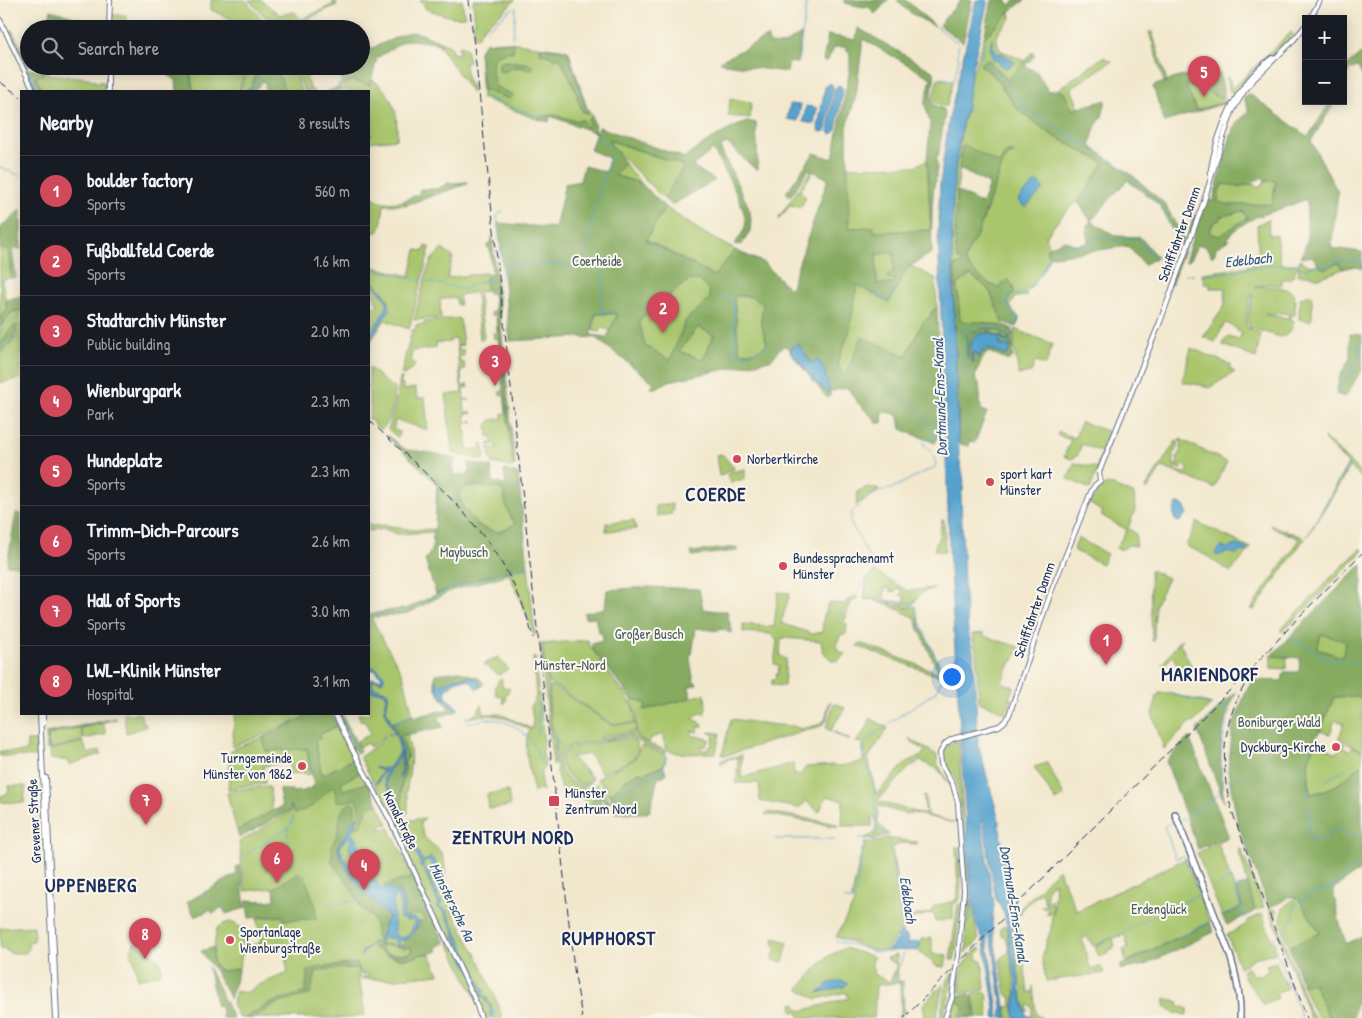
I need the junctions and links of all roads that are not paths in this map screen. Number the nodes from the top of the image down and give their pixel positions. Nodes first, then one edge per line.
1 (110, 0) edge
2 (1320, 0) edge
3 (1312, 15) edge
4 (0, 20) edge
5 (109, 20) edge
6 (1302, 29) edge
7 (20, 62) edge
8 (26, 75) edge
9 (108, 75) edge
10 (34, 90) edge
11 (108, 90) edge
12 (42, 715) edge
13 (335, 715) edge
14 (1175, 814) dead end
15 (56, 1018) edge
16 (481, 1018) edge
17 (945, 1018) edge
18 (1240, 1018) edge

1 - 5 main road
2 - 3 main road
4 - 7 main road
6 - 17 main road, Schifffahrter Damm, bridge
8 - 10 main road
9 - 11 main road
12 - 15 main road, Grevener Straße
13 - 16 main road, Kanalstraße
14 - 18 highway

